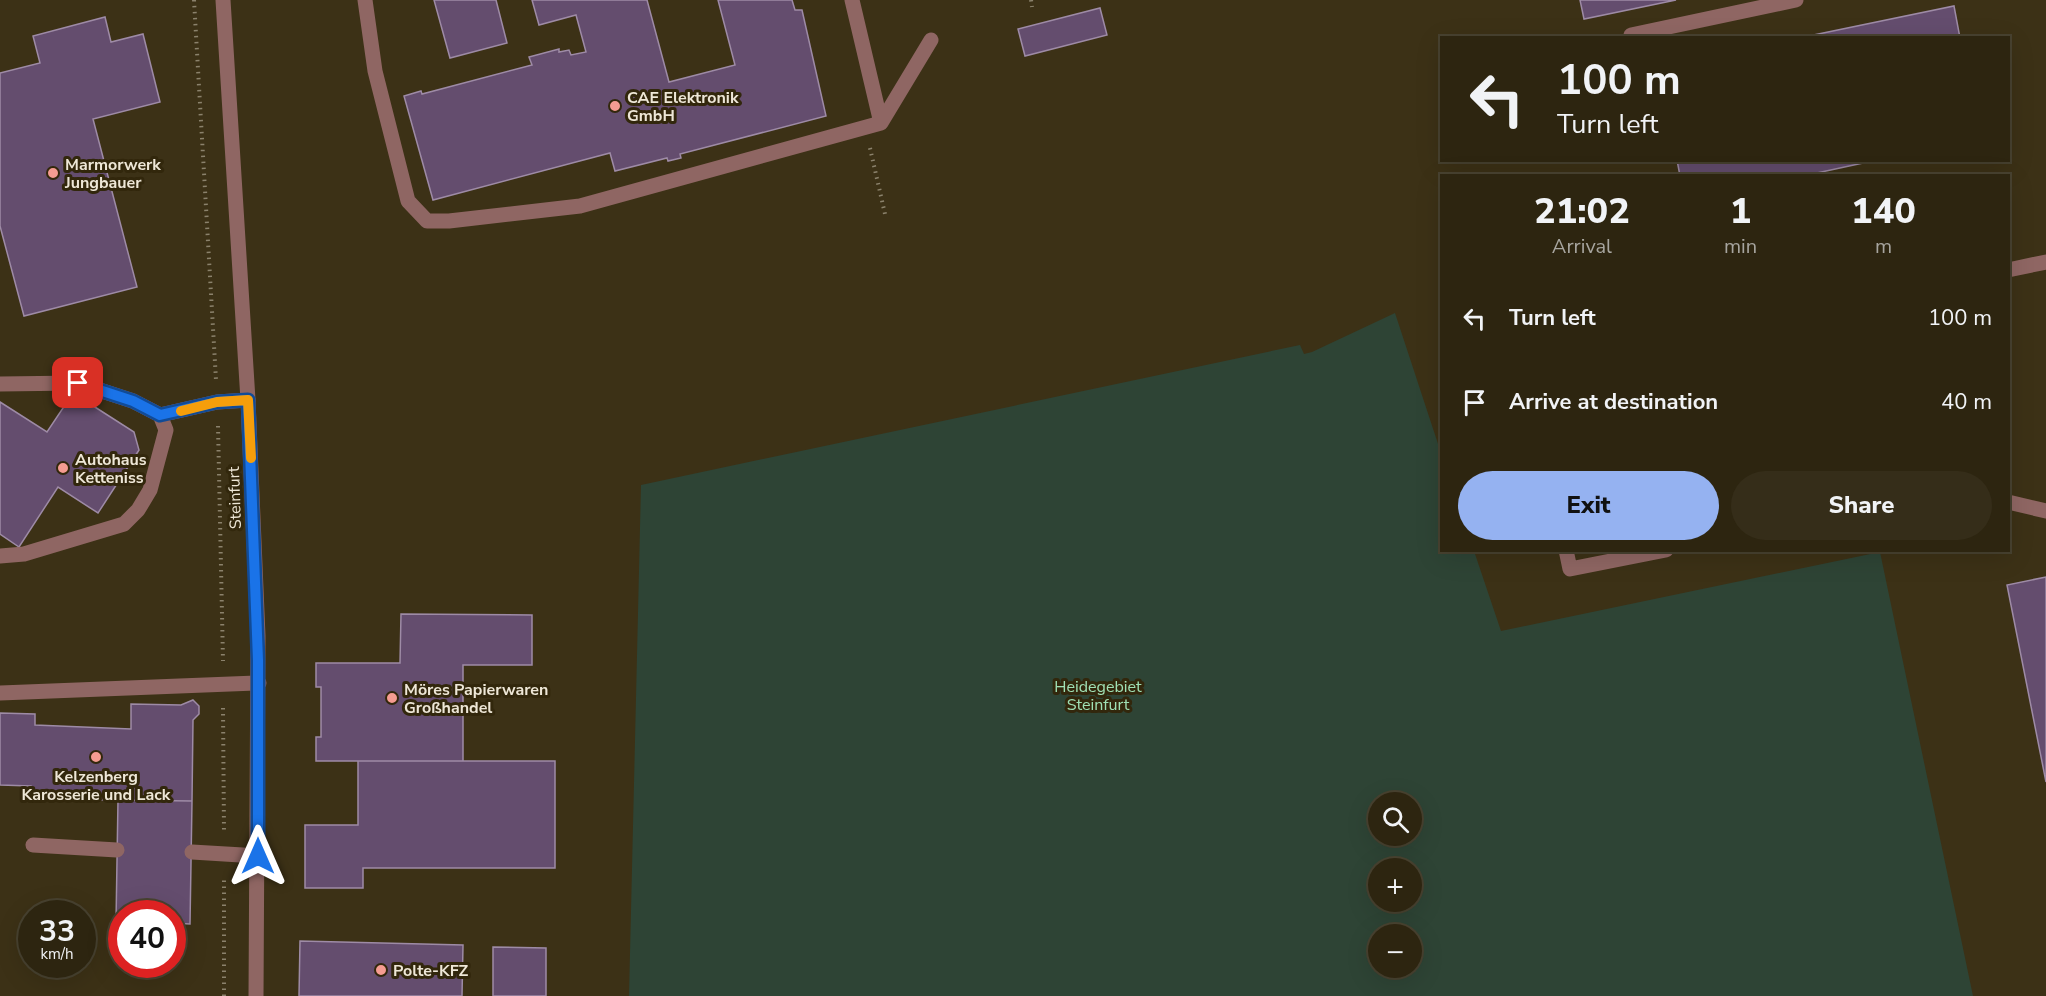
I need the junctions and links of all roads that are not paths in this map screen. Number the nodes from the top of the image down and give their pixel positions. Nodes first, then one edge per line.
1 (223, 0) edge
2 (365, 0) edge
3 (852, 0) edge
4 (1796, 0) edge
5 (1631, 35) dead end
6 (931, 40) dead end
7 (881, 123) junction
8 (2046, 262) edge
9 (2010, 270) edge
10 (0, 384) edge
11 (248, 400) junction
12 (160, 415) junction
13 (2010, 502) edge
14 (2046, 511) edge
15 (1566, 552) edge
16 (1656, 552) edge
17 (0, 556) edge
18 (259, 683) junction
19 (0, 693) edge
20 (33, 845) dead end
21 (117, 850) dead end
22 (192, 852) dead end
23 (258, 856) junction
24 (256, 996) edge

1 - 11 street, Steinfurt
2 - 7 street
3 - 7 street
4 - 5 street
6 - 7 street
8 - 9 street
10 - 12 street
11 - 12 street
11 - 18 street, Steinfurt
12 - 17 street
13 - 14 street
15 - 16 street
18 - 19 street
18 - 23 street, Steinfurt
20 - 21 street
22 - 23 street
23 - 24 street, Steinfurt

